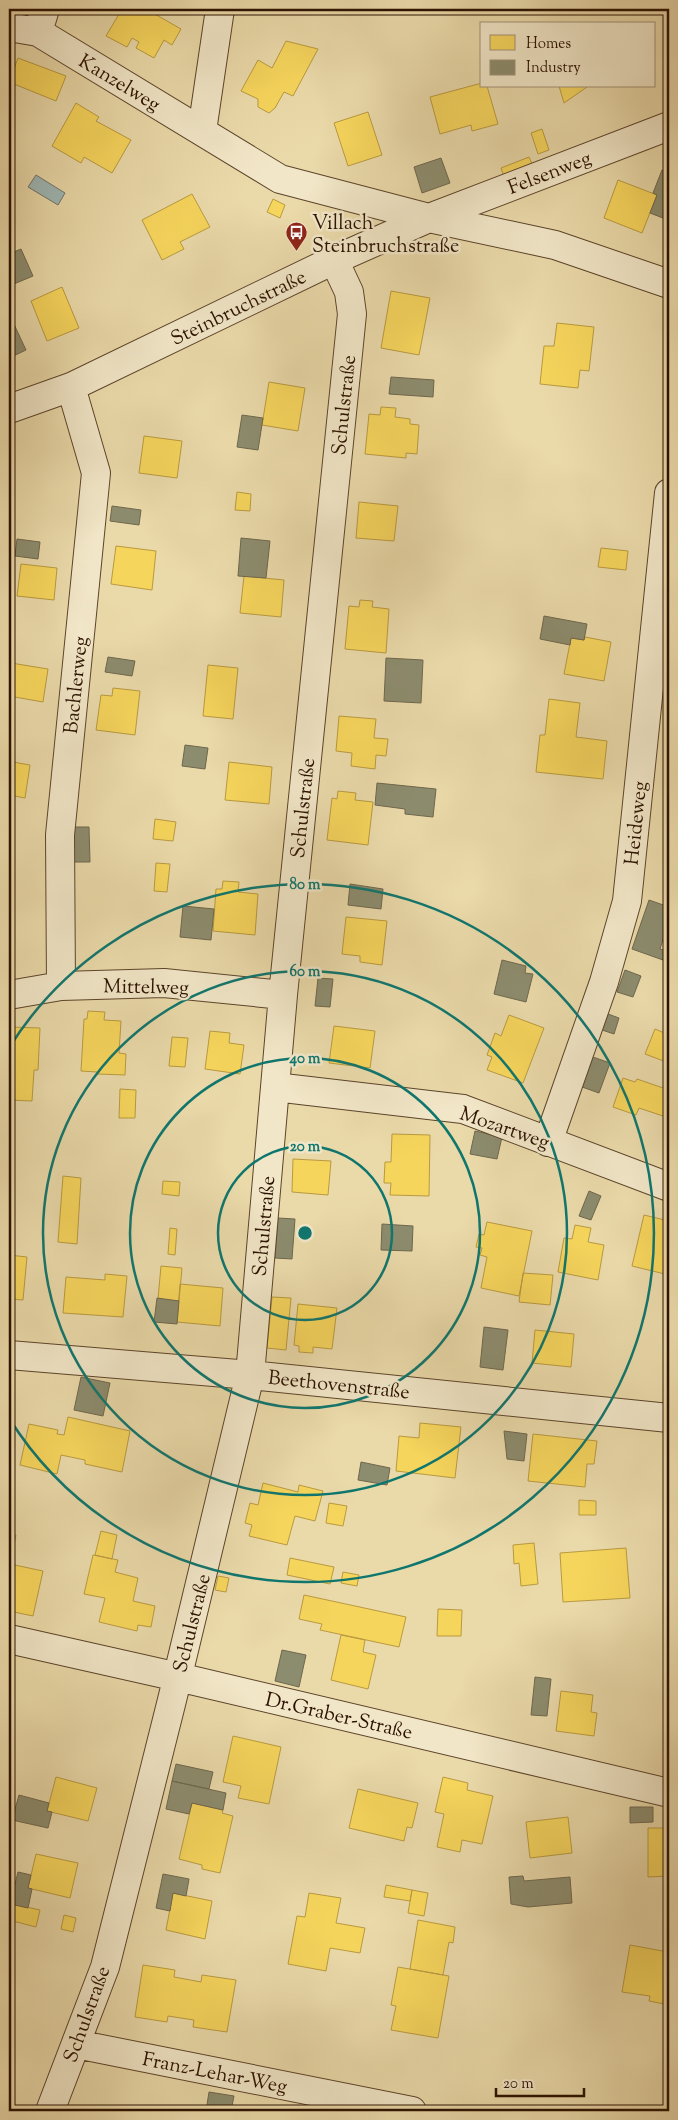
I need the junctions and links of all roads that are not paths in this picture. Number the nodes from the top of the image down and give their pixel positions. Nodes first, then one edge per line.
1 (220, 9) edge
2 (41, 20) edge
3 (9, 27) edge
4 (669, 126) edge
5 (202, 131) junction
6 (429, 218) junction
7 (334, 260) junction
8 (669, 284) edge
9 (71, 387) junction
10 (9, 408) edge
11 (669, 493) edge
12 (61, 986) junction
13 (284, 995) junction
14 (9, 996) edge
15 (275, 1087) junction
16 (548, 1142) junction
17 (669, 1187) edge
18 (9, 1355) edge
19 (250, 1375) junction
20 (669, 1418) edge
21 (9, 1640) edge
22 (178, 1677) junction
23 (669, 1792) edge
24 (76, 2044) junction
25 (50, 2111) edge
26 (412, 2111) edge

1 - 5 street
2 - 3 street, Kanzelweg
2 - 5 street, Kanzelweg
4 - 6 street, Felsenweg
5 - 6 street, Kanzelweg
6 - 7 street, Steinbruchstraße
6 - 8 street
7 - 9 street, Steinbruchstraße
7 - 13 street, Schulstraße
9 - 10 street, Steinbruchstraße
9 - 12 street, Bachlerweg
11 - 16 street, Heideweg
12 - 13 street, Mittelweg
12 - 14 street, Mittelweg
13 - 15 street, Schulstraße
15 - 16 street, Mozartweg
15 - 19 street, Schulstraße
16 - 17 street, Mozartweg
18 - 19 street, Beethovenstraße
19 - 20 street, Beethovenstraße
19 - 22 street, Schulstraße
21 - 22 street, Dr.Graber-Straße
22 - 23 street, Dr.Graber-Straße
22 - 24 street, Schulstraße
24 - 25 street, Schulstraße
24 - 26 street, Franz-Lehar-Weg

